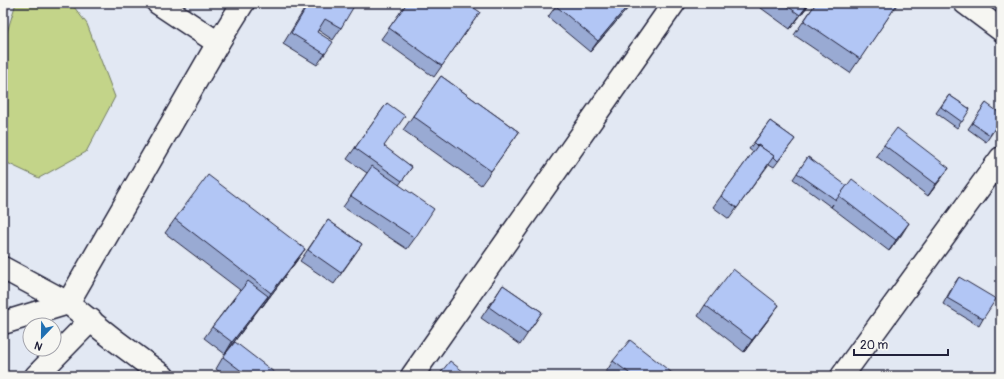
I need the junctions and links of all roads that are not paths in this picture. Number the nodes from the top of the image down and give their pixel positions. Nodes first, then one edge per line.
1 (158, 3) edge
2 (243, 3) edge
3 (674, 3) edge
4 (965, 3) edge
5 (1001, 30) edge
6 (218, 43) junction
7 (1001, 158) edge
8 (3, 268) edge
9 (68, 303) junction
10 (90, 320) junction
11 (3, 323) edge
12 (36, 376) edge
13 (163, 376) edge
14 (412, 376) edge
15 (842, 376) edge

1 - 6 street
2 - 6 street
3 - 14 street
4 - 5 street
6 - 9 street
7 - 15 street
8 - 9 street
9 - 10 street
9 - 11 street
10 - 12 street
10 - 13 street

